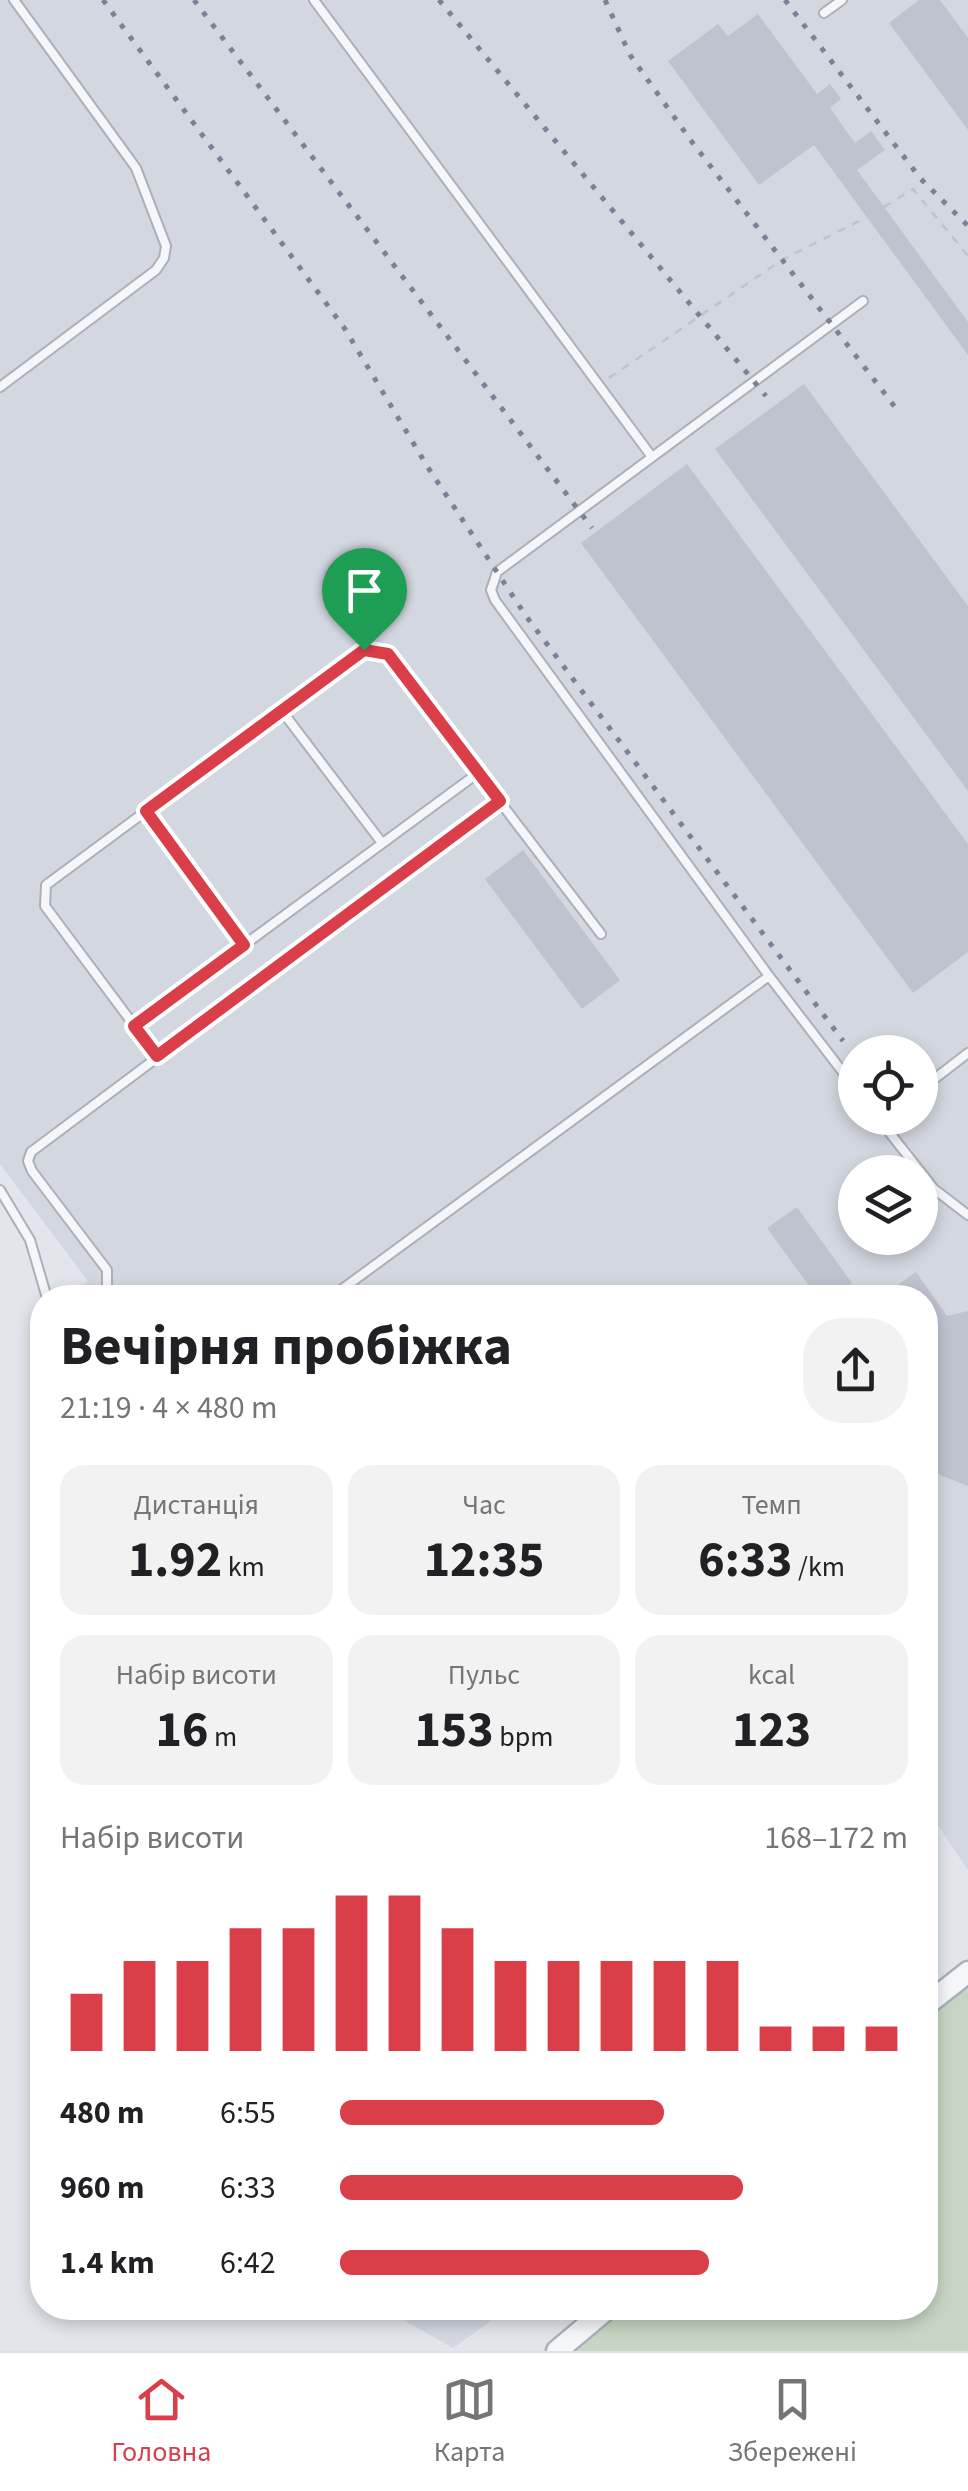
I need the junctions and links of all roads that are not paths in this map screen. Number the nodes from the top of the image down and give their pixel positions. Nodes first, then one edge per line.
1 (14, 0) edge
2 (314, 0) edge
3 (842, 0) edge
4 (824, 13) dead end
5 (863, 301) dead end
6 (0, 387) edge
7 (652, 457) junction
8 (282, 711) junction
9 (478, 773) junction
10 (500, 801) junction
11 (146, 811) junction
12 (382, 844) junction
13 (601, 934) dead end
14 (244, 945) junction
15 (769, 976) junction
16 (134, 1026) junction
17 (968, 1053) edge
18 (157, 1056) junction
19 (838, 1066) edge
20 (938, 1076) edge
21 (893, 1135) edge
22 (0, 1190) edge
23 (968, 1215) edge
24 (43, 1285) edge
25 (107, 1285) edge
26 (348, 1285) edge
27 (968, 1972) edge
28 (938, 1996) edge
29 (594, 2320) edge
30 (558, 2351) edge

1 - 6 lane
2 - 7 lane
3 - 4 lane
5 - 7 lane
7 - 15 lane
8 - 9 lane
8 - 11 lane
8 - 12 lane
9 - 10 lane
9 - 12 lane
10 - 13 lane
10 - 18 lane
11 - 14 lane
11 - 16 lane
12 - 14 lane
14 - 16 lane
15 - 19 lane
15 - 26 lane
16 - 18 lane
17 - 20 lane
18 - 25 lane
21 - 23 lane
22 - 24 lane
27 - 28 street
29 - 30 street

